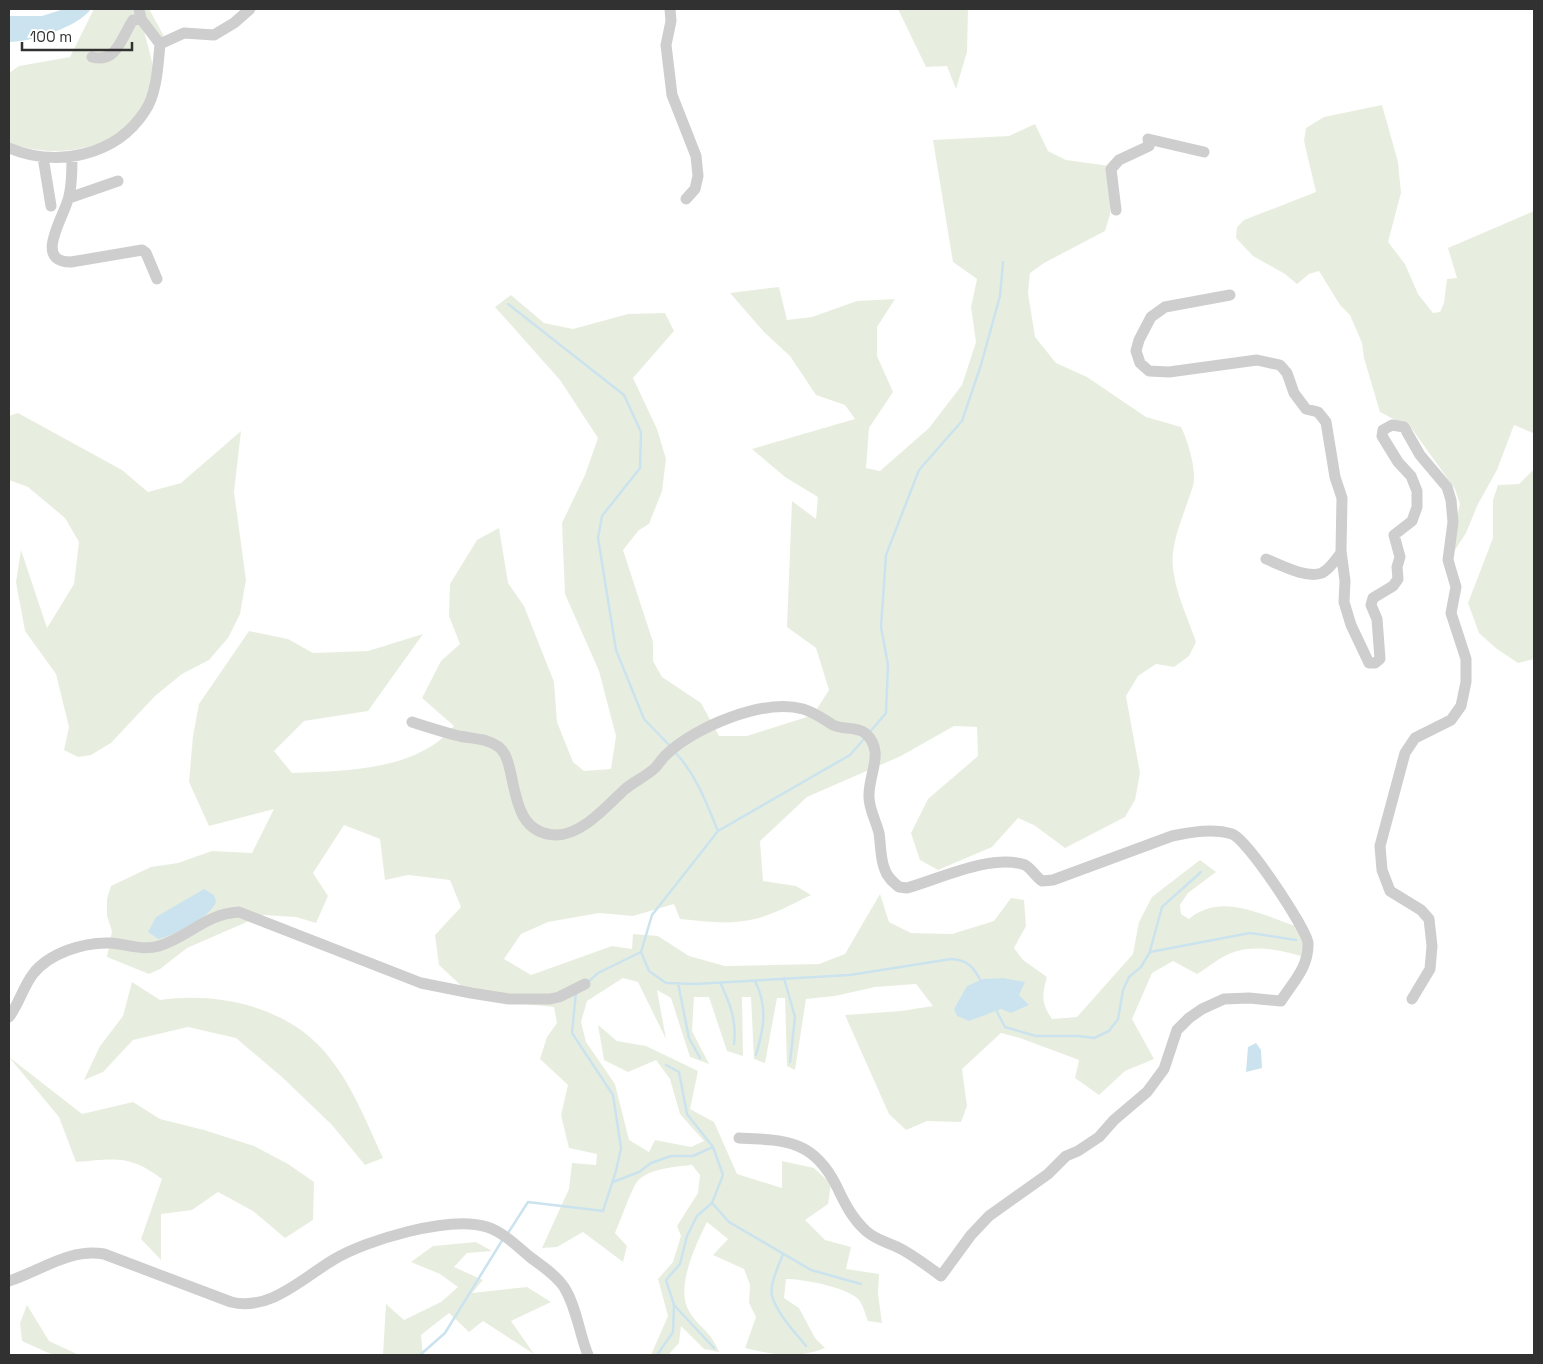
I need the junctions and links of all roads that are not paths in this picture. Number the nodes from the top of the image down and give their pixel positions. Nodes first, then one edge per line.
1 (250, 9) edge
2 (670, 9) edge
3 (140, 14) edge
4 (160, 44) junction
5 (92, 57) dead end
6 (9, 148) edge
7 (1204, 152) dead end
8 (43, 157) junction
9 (72, 157) junction
10 (118, 181) dead end
11 (69, 198) junction
12 (686, 199) dead end
13 (51, 206) dead end
14 (1116, 210) dead end
15 (157, 279) dead end
16 (1230, 294) dead end
17 (1341, 553) junction
18 (1266, 559) dead end
19 (412, 722) dead end
20 (584, 984) dead end
21 (1412, 999) dead end
22 (9, 1017) edge
23 (739, 1138) dead end
24 (9, 1281) edge
25 (588, 1355) edge

1 - 4 street
2 - 12 street
3 - 4 street
3 - 5 street
4 - 9 street
6 - 8 street
7 - 14 street
8 - 9 street
8 - 13 street
9 - 11 street
10 - 11 street
11 - 15 street
16 - 17 street
17 - 18 street
17 - 21 street
19 - 23 street
20 - 22 street
24 - 25 street

